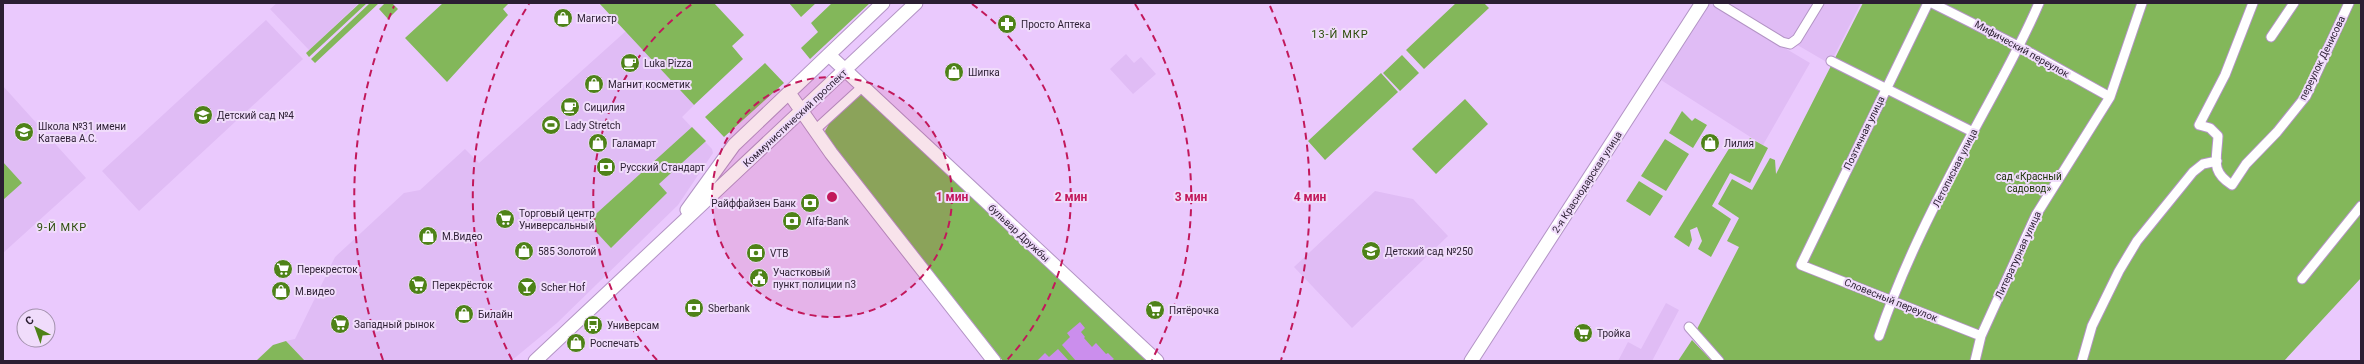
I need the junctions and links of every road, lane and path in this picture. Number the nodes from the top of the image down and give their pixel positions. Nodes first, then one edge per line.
1 (883, 3) edge
2 (916, 3) edge
3 (1702, 3) edge
4 (1718, 3) edge
5 (1819, 3) edge
6 (1928, 3) edge
7 (1932, 3) edge
8 (2039, 3) edge
9 (2142, 3) edge
10 (2253, 3) edge
11 (2294, 3) edge
12 (2349, 3) edge
13 (2271, 38) dead end
14 (2020, 47) junction
15 (829, 55) junction
16 (1831, 61) dead end
17 (845, 70) junction
18 (862, 87) junction
19 (1885, 89) junction
20 (789, 93) junction
21 (2110, 97) junction
22 (802, 111) junction
23 (815, 130) junction
24 (1973, 132) junction
25 (2217, 160) junction
26 (2361, 206) edge
27 (672, 232) junction
28 (1801, 264) joint
29 (2302, 279) dead end
30 (1891, 300) junction
31 (1688, 327) dead end
32 (1879, 336) dead end
33 (1981, 336) junction
34 (535, 361) edge
35 (994, 361) edge
36 (1157, 361) edge
37 (1471, 361) edge
38 (1719, 361) edge
39 (1975, 361) edge
40 (2082, 361) edge

1 - 15 street, Коммунистический проспект
2 - 17 street, Коммунистический проспект
3 - 37 street, 2-я Краснодарская улица
4 - 5 street
6 - 19 street, Поэтичная улица
7 - 14 street, Мифический переулок
8 - 14 street, Летописная улица
9 - 21 street, Литературная улица
10 - 25 street
11 - 13 street
12 - 25 street, переулок Денисова
14 - 21 street, Мифический переулок
14 - 24 street, Летописная улица
15 - 17 street, бульвар Дружбы
15 - 20 street, Коммунистический проспект
16 - 19 street
17 - 18 street, бульвар Дружбы
17 - 22 street, Коммунистический проспект
18 - 23 street
18 - 36 street, бульвар Дружбы
19 - 24 street
19 - 28 street, Поэтичная улица
20 - 22 street
20 - 27 street, Коммунистический проспект
21 - 33 street, Литературная улица
22 - 23 street
22 - 27 street, Коммунистический проспект
23 - 35 street
24 - 30 street, Летописная улица
25 - 40 street
26 - 29 street
27 - 34 street, Коммунистический проспект
28 - 30 street, Словесный переулок
30 - 32 street, Летописная улица
30 - 33 street, Словесный переулок
31 - 38 street
33 - 39 street, Литературная улица

